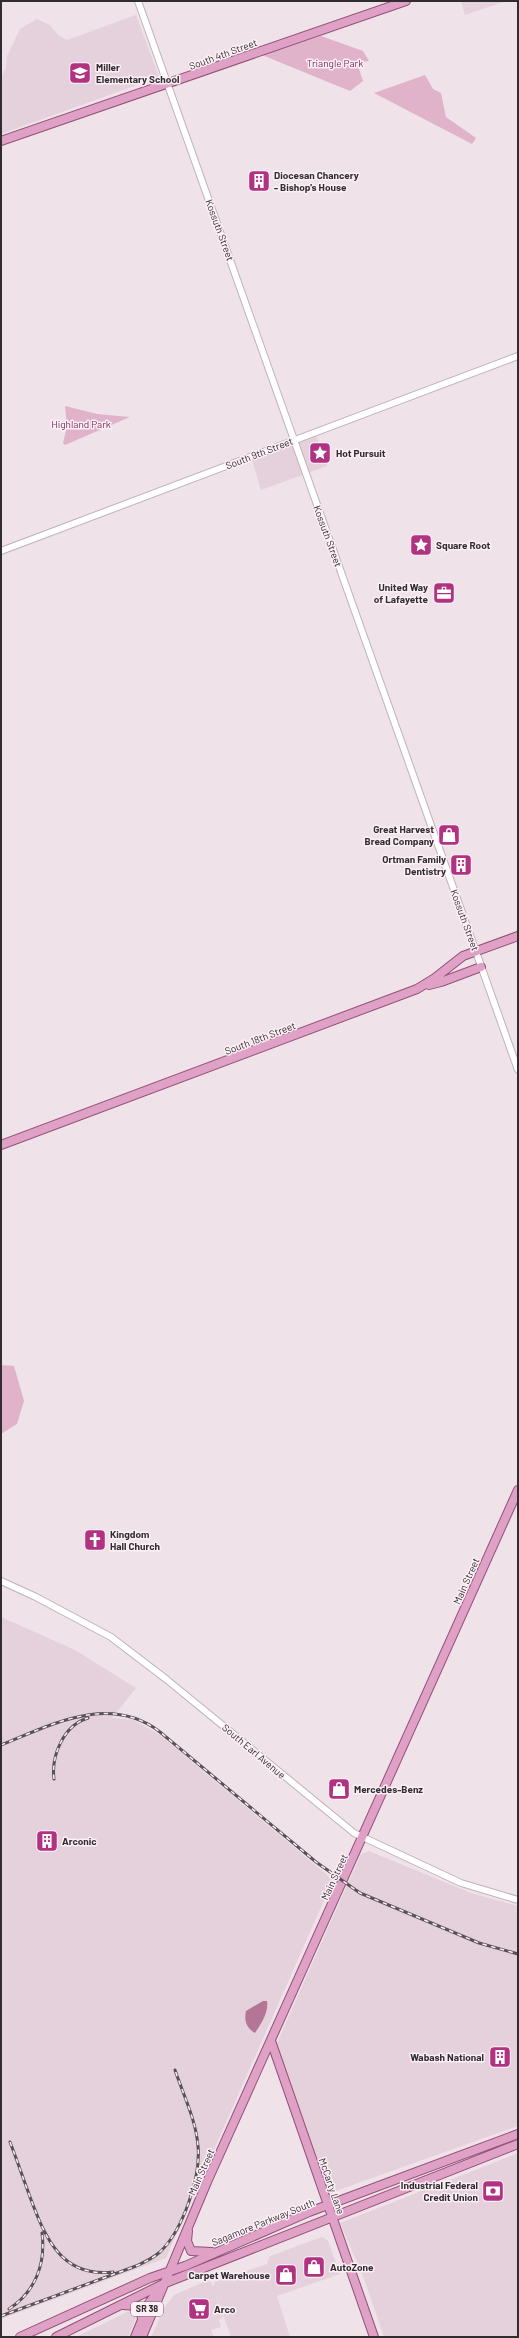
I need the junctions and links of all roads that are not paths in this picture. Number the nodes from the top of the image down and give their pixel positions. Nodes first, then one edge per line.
1 (138, 1) edge
2 (406, 1) edge
3 (168, 84) junction
4 (1, 141) edge
5 (518, 356) edge
6 (294, 440) junction
7 (1, 551) edge
8 (518, 936) edge
9 (475, 950) junction
10 (481, 967) junction
11 (426, 985) junction
12 (518, 1070) edge
13 (1, 1144) edge
14 (518, 1490) edge
15 (1, 1581) edge
16 (363, 1838) junction
17 (518, 1900) edge
18 (271, 2041) junction
19 (518, 2134) edge
20 (518, 2144) edge
21 (328, 2206) junction
22 (332, 2216) junction
23 (189, 2224) junction
24 (214, 2252) junction
25 (168, 2272) junction
26 (164, 2284) junction
27 (118, 2306) junction
28 (142, 2320) junction
29 (20, 2337) edge
30 (56, 2337) edge
31 (135, 2337) edge
32 (142, 2337) edge
33 (374, 2337) edge

1 - 3 street, Kossuth Street
2 - 3 main road, South 4th Street
3 - 4 main road, South 4th Street
3 - 6 street, Kossuth Street
5 - 6 street, South 9th Street
6 - 7 street, South 9th Street
6 - 9 street, Kossuth Street
8 - 9 main road, South 18th Street
9 - 10 street, Kossuth Street
9 - 11 main road, South 18th Street
10 - 11 main road
10 - 12 street, Kossuth Street
11 - 13 main road, South 18th Street
14 - 16 main road, Main Street
15 - 16 street, South Earl Avenue
16 - 17 street, South Earl Avenue
16 - 18 main road, Main Street
18 - 21 main road, McCarty Lane
18 - 23 main road, Main Street
19 - 21 main road, Sagamore Parkway South
20 - 22 main road, Sagamore Parkway South
21 - 22 main road, McCarty Lane
21 - 24 main road, Sagamore Parkway South
22 - 26 main road, Sagamore Parkway South
22 - 33 main road, McCarty Lane
23 - 24 main road
23 - 25 main road, Main Street
24 - 25 main road, Sagamore Parkway South
25 - 26 main road, SR 38
25 - 29 main road, Sagamore Parkway South
26 - 27 main road, Sagamore Parkway South
26 - 28 main road, SR 38
26 - 32 main road, SR 38
27 - 28 main road
27 - 30 main road, Sagamore Parkway South
28 - 31 main road, SR 38

